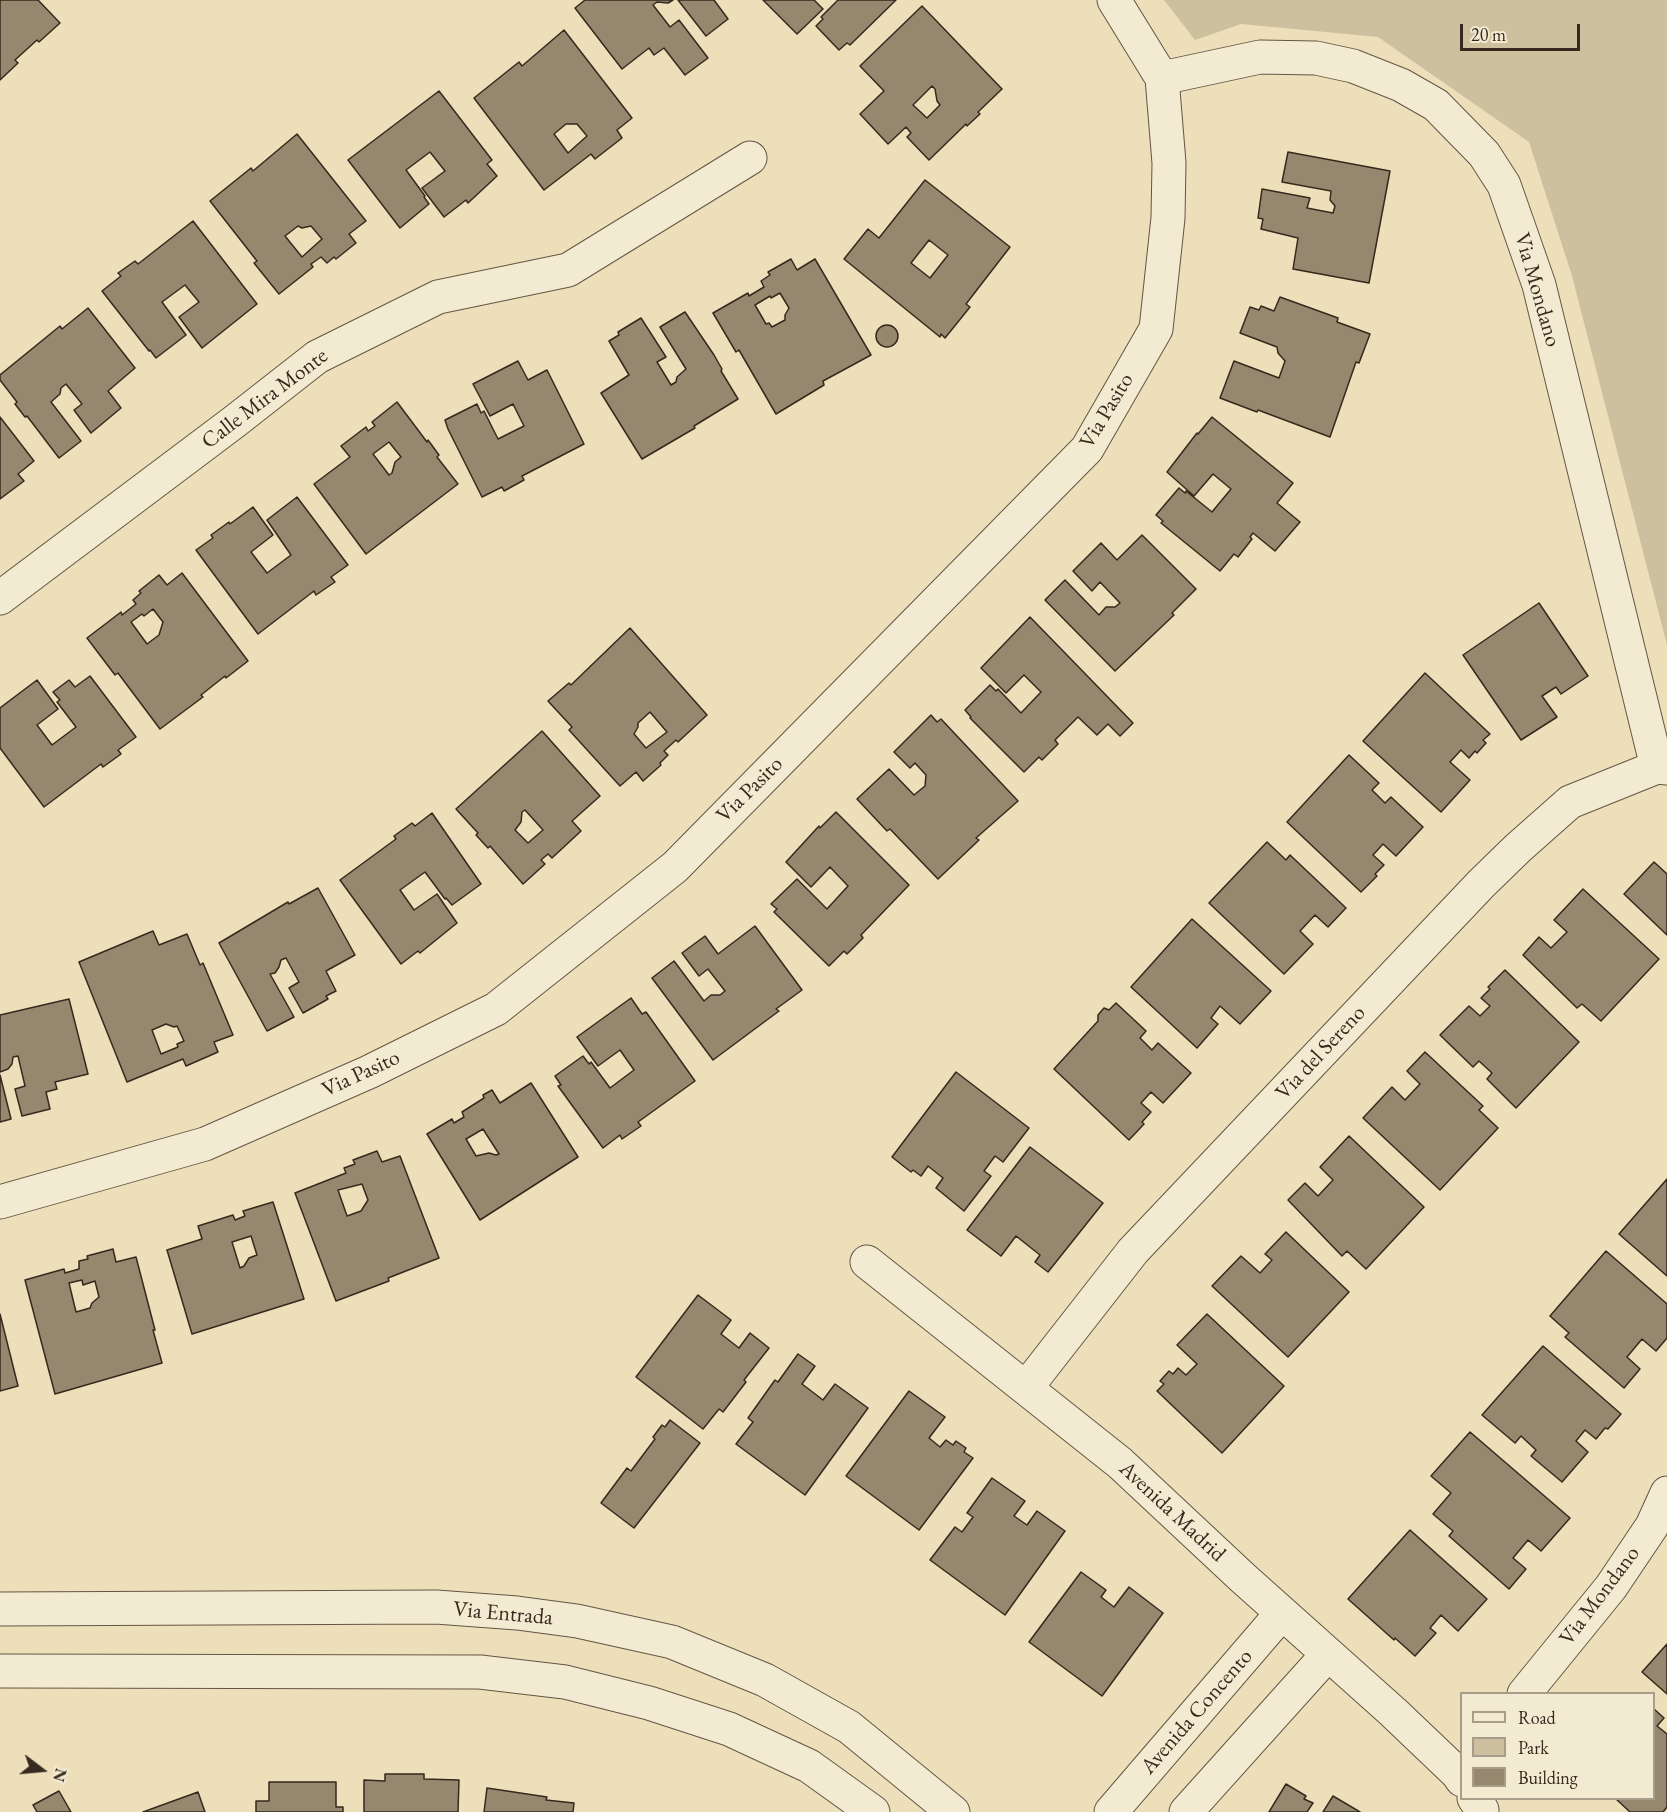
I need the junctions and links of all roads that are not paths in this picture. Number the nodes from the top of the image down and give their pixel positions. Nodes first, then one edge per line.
1 (1114, 0) edge
2 (1162, 78) junction
3 (750, 158) dead end
4 (0, 598) edge
5 (1662, 768) edge
6 (0, 1202) edge
7 (867, 1262) dead end
8 (1026, 1388) junction
9 (1667, 1493) edge
10 (0, 1609) edge
11 (1282, 1613) junction
12 (1328, 1654) junction
13 (0, 1671) edge
14 (1526, 1692) edge
15 (1460, 1779) edge
16 (873, 1812) edge
17 (953, 1812) edge
18 (1112, 1812) edge
19 (1186, 1812) edge

1 - 2 street
2 - 5 street, Via Mondano
2 - 6 street, Via Pasito
3 - 4 street, Calle Mira Monte
5 - 8 street, Via del Sereno
7 - 8 street, Avenida Madrid
8 - 11 street, Avenida Madrid
9 - 14 street, Via Mondano
10 - 17 street, Via Entrada
11 - 12 street, Avenida Madrid
11 - 18 street, Avenida Concento
12 - 15 street, Avenida Madrid
12 - 19 street
13 - 16 street

